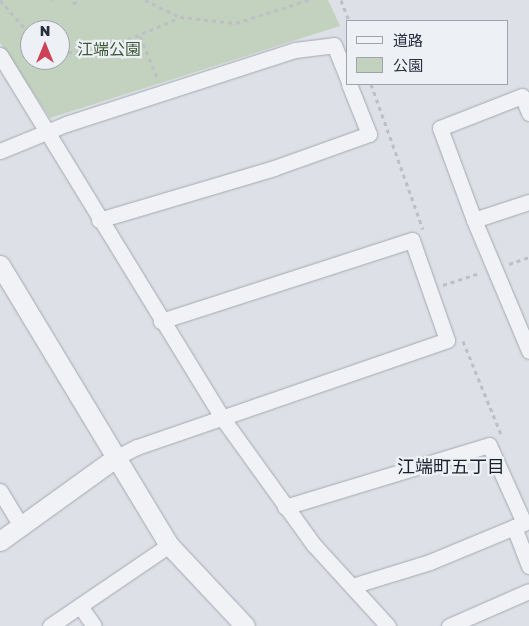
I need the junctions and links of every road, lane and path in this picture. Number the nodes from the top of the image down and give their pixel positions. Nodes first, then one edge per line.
1 (0, 0) edge
2 (78, 0) edge
3 (146, 0) edge
4 (306, 0) edge
5 (341, 0) edge
6 (73, 4) dead end
7 (180, 17) junction
8 (349, 20) edge
9 (20, 23) edge
10 (140, 36) junction
11 (70, 52) edge
12 (0, 55) edge
13 (346, 75) edge
14 (349, 85) edge
15 (164, 93) junction
16 (529, 113) edge
17 (46, 134) junction
18 (0, 151) edge
19 (529, 202) edge
20 (99, 220) junction
21 (474, 220) junction
22 (529, 257) edge
23 (508, 264) dead end
24 (0, 265) edge
25 (480, 273) dead end
26 (443, 286) dead end
27 (162, 321) junction
28 (524, 323) edge
29 (529, 351) edge
30 (222, 419) junction
31 (115, 458) junction
32 (0, 491) edge
33 (285, 507) junction
34 (21, 526) junction
35 (514, 527) junction
36 (0, 541) edge
37 (169, 545) junction
38 (529, 566) edge
39 (352, 586) junction
40 (529, 591) edge
41 (80, 606) junction
42 (50, 626) edge
43 (94, 626) edge
44 (245, 626) edge
45 (388, 626) edge
46 (449, 626) edge

1 - 9 path
2 - 6 path
3 - 7 path
4 - 7 path
5 - 8 path
7 - 10 path
10 - 11 path
10 - 15 path
12 - 17 street
13 - 15 street
14 - 20 street
15 - 17 street
16 - 21 street
17 - 18 street
17 - 20 street
19 - 21 street
20 - 27 street
21 - 28 street
22 - 23 path
24 - 31 street
25 - 26 path
27 - 30 street
27 - 30 street
28 - 29 street
30 - 31 street
30 - 33 street
31 - 34 street
31 - 37 street
32 - 34 street
33 - 35 street
33 - 39 street
34 - 36 street
35 - 38 street
35 - 39 street
37 - 41 street
37 - 44 street
39 - 45 street
40 - 46 street
41 - 42 street
41 - 43 street

